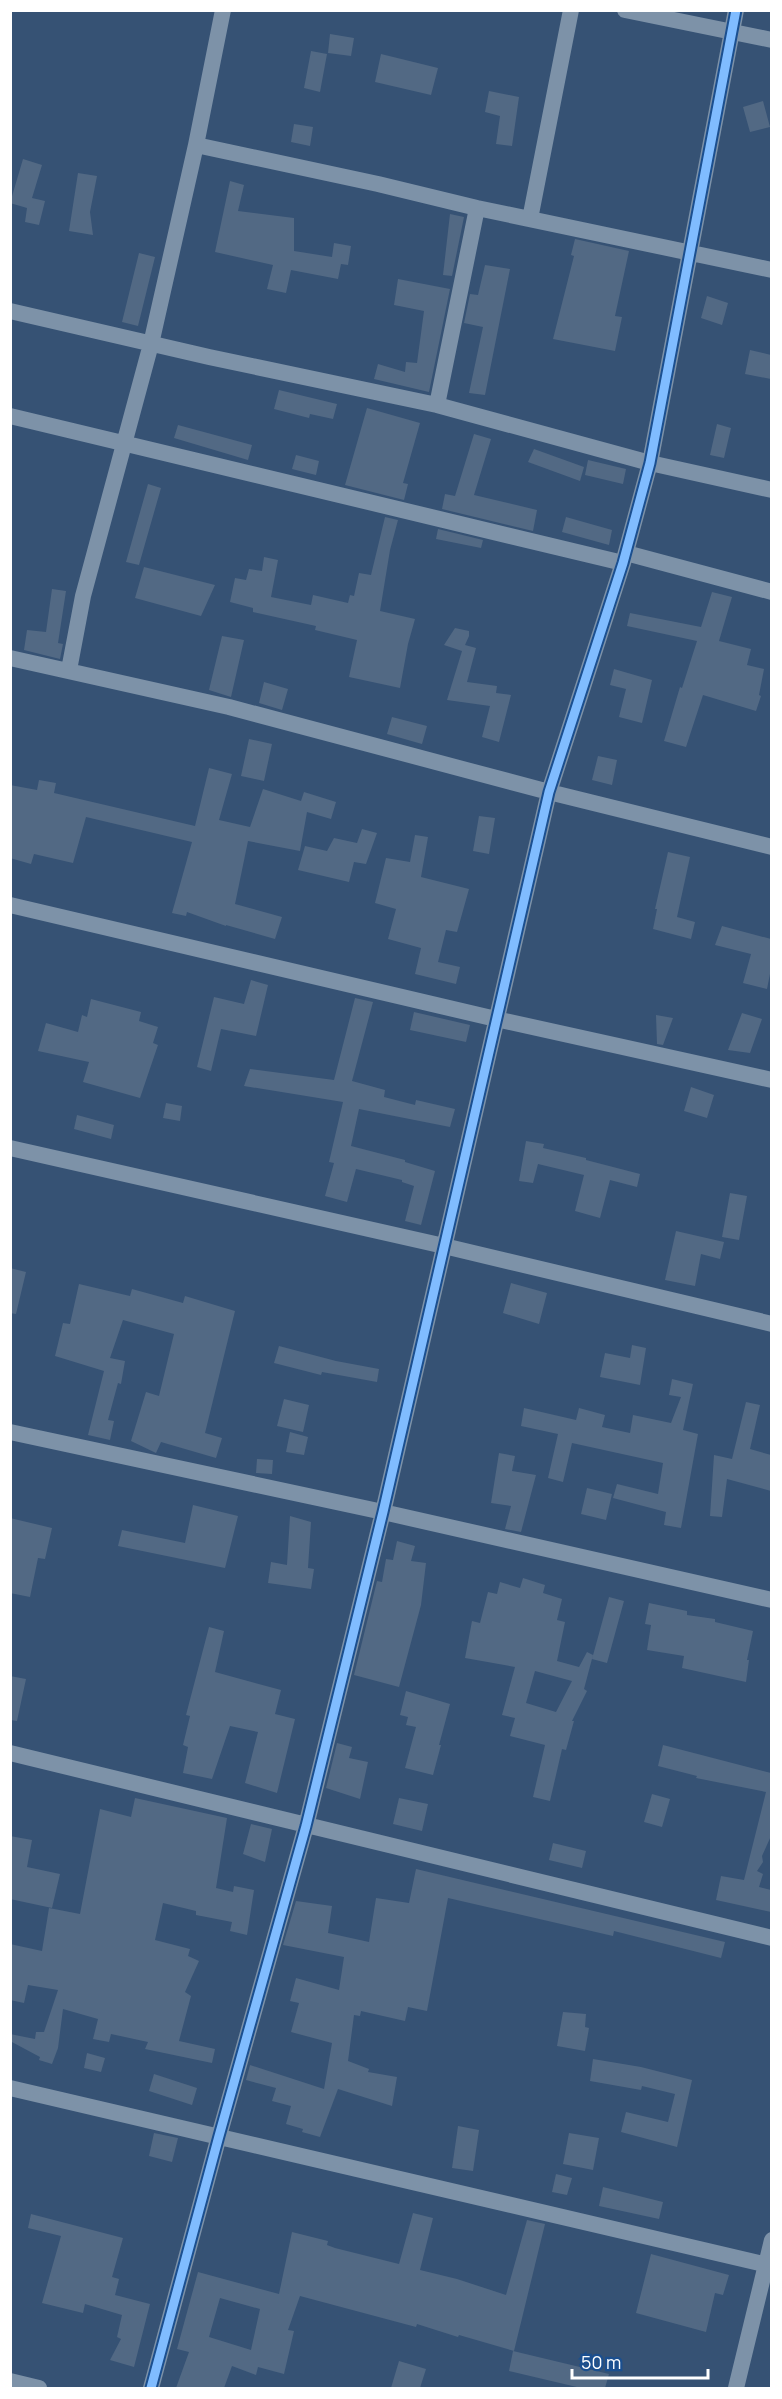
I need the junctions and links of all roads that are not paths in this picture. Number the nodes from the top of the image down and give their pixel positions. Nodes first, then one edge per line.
1 (223, 10) edge
2 (571, 10) edge
3 (625, 10) edge
4 (736, 10) edge
5 (732, 32) junction
6 (771, 40) edge
7 (196, 145) junction
8 (477, 208) junction
9 (530, 219) junction
10 (689, 253) junction
11 (771, 270) edge
12 (10, 311) edge
13 (151, 344) junction
14 (437, 405) junction
15 (10, 416) edge
16 (125, 442) junction
17 (651, 464) junction
18 (771, 490) edge
19 (624, 558) junction
20 (771, 592) edge
21 (10, 658) edge
22 (69, 670) junction
23 (549, 792) junction
24 (771, 847) edge
25 (10, 905) edge
26 (496, 1019) junction
27 (771, 1080) edge
28 (10, 1148) edge
29 (444, 1246) junction
30 (771, 1324) edge
31 (10, 1432) edge
32 (383, 1512) junction
33 (771, 1600) edge
34 (10, 1753) edge
35 (306, 1826) junction
36 (771, 1938) edge
37 (10, 2088) edge
38 (219, 2136) junction
39 (771, 2240) edge
40 (768, 2266) edge
41 (10, 2381) edge
42 (39, 2388) edge
43 (151, 2388) edge
44 (736, 2388) edge

1 - 7 street
2 - 9 street
3 - 5 street
4 - 5 street
5 - 6 street
5 - 10 street
7 - 8 street
7 - 13 street
8 - 9 street
8 - 14 street
9 - 10 street
10 - 11 street
10 - 17 street
12 - 13 street
13 - 14 street
13 - 16 street
14 - 17 street
15 - 16 street
16 - 19 street
16 - 22 street
17 - 18 street
17 - 19 street
19 - 20 street
19 - 23 street
21 - 22 street
22 - 23 street
23 - 24 street
23 - 26 street
25 - 26 street
26 - 27 street
26 - 29 street
28 - 29 street
29 - 30 street
29 - 32 street
31 - 32 street
32 - 33 street
32 - 35 street
34 - 35 street
35 - 36 street
35 - 38 street
37 - 38 street
38 - 40 street
38 - 43 street
39 - 40 street
40 - 44 street
41 - 42 street

